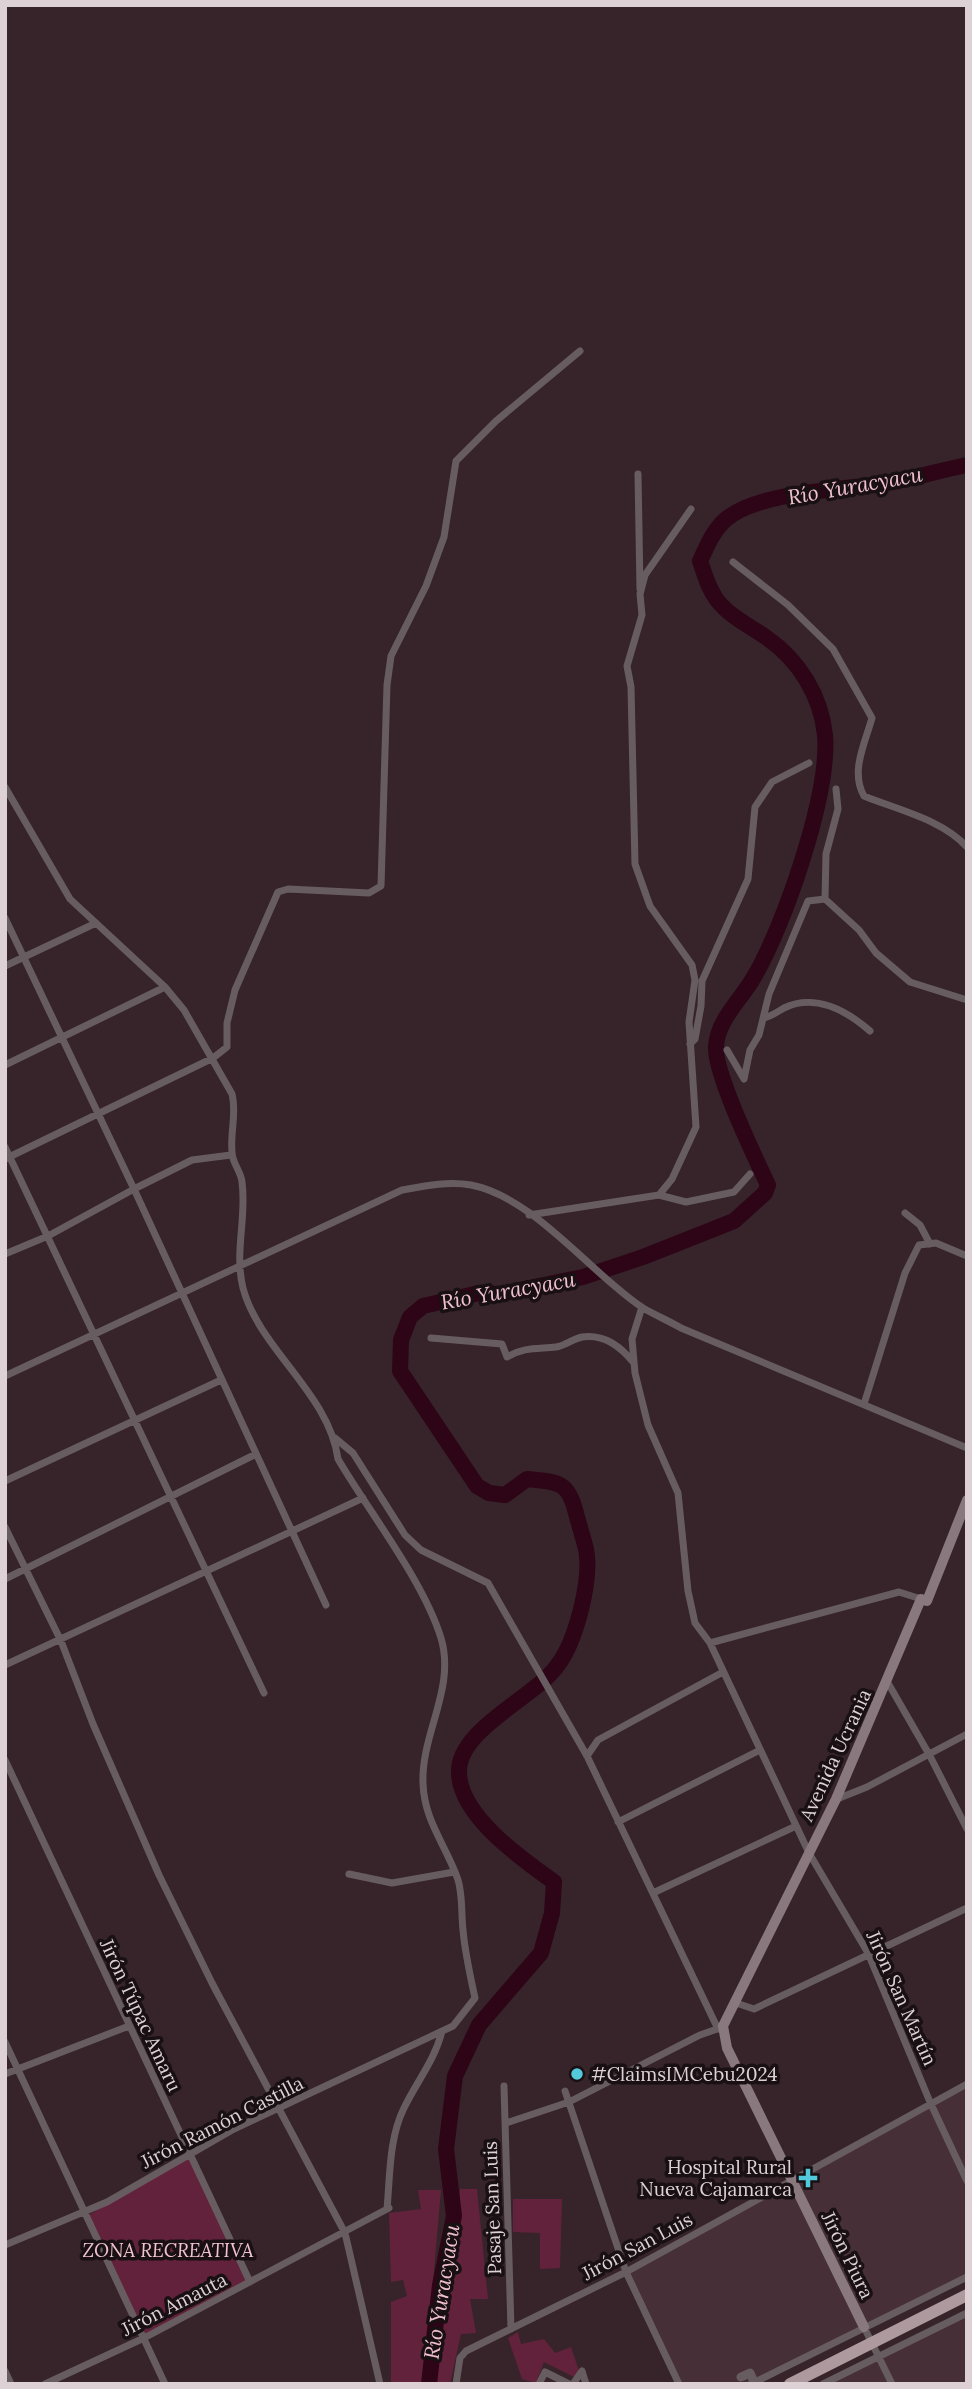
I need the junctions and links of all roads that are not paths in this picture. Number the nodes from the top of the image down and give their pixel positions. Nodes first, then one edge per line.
1 (580, 351) dead end
2 (638, 474) dead end
3 (691, 509) dead end
4 (733, 562) dead end
5 (640, 594) junction
6 (809, 763) dead end
7 (5, 787) edge
8 (836, 789) dead end
9 (967, 846) edge
10 (825, 899) junction
11 (5, 918) edge
12 (96, 923) junction
13 (22, 957) junction
14 (5, 966) edge
15 (165, 987) junction
16 (967, 1000) edge
17 (764, 1018) junction
18 (870, 1031) dead end
19 (62, 1037) junction
20 (690, 1044) junction
21 (727, 1050) dead end
22 (214, 1058) junction
23 (5, 1065) edge
24 (100, 1113) junction
25 (5, 1147) edge
26 (232, 1154) junction
27 (8, 1158) edge
28 (750, 1174) dead end
29 (134, 1189) junction
30 (659, 1195) junction
31 (905, 1213) dead end
32 (529, 1215) junction
33 (48, 1236) junction
34 (930, 1244) junction
35 (5, 1254) edge
36 (967, 1256) edge
37 (239, 1267) junction
38 (183, 1294) junction
39 (642, 1307) junction
40 (94, 1336) junction
41 (431, 1338) dead end
42 (635, 1364) junction
43 (5, 1376) edge
44 (221, 1380) junction
45 (864, 1404) junction
46 (135, 1421) junction
47 (335, 1438) junction
48 (967, 1448) edge
49 (254, 1455) junction
50 (5, 1481) edge
51 (169, 1496) junction
52 (363, 1498) junction
53 (967, 1500) edge
54 (5, 1527) edge
55 (294, 1531) junction
56 (26, 1571) junction
57 (204, 1572) junction
58 (5, 1579) edge
59 (921, 1599) junction
60 (326, 1605) dead end
61 (61, 1641) junction
62 (710, 1643) junction
63 (5, 1665) edge
64 (723, 1672) junction
65 (887, 1683) junction
66 (264, 1693) dead end
67 (967, 1734) edge
68 (760, 1749) junction
69 (587, 1756) junction
70 (930, 1756) junction
71 (5, 1760) edge
72 (836, 1799) junction
73 (618, 1822) junction
74 (796, 1826) junction
75 (967, 1829) edge
76 (808, 1853) junction
77 (454, 1872) junction
78 (349, 1874) dead end
79 (653, 1894) junction
80 (967, 1908) edge
81 (868, 1953) junction
82 (736, 2003) junction
83 (129, 2026) junction
84 (720, 2028) junction
85 (442, 2031) junction
86 (5, 2042) edge
87 (17, 2068) junction
88 (5, 2074) edge
89 (967, 2084) edge
90 (505, 2086) dead end
91 (565, 2091) dead end
92 (569, 2102) junction
93 (930, 2102) junction
94 (278, 2109) junction
95 (506, 2123) junction
96 (189, 2153) junction
97 (791, 2181) junction
98 (967, 2181) edge
99 (84, 2212) junction
100 (345, 2233) junction
101 (5, 2245) edge
102 (626, 2272) junction
103 (967, 2277) edge
104 (250, 2282) junction
105 (967, 2295) edge
106 (967, 2313) edge
107 (864, 2327) junction
108 (511, 2329) junction
109 (144, 2338) junction
110 (872, 2342) junction
111 (879, 2357) junction
112 (5, 2371) edge
113 (741, 2377) dead end
114 (11, 2384) edge
115 (45, 2384) edge
116 (165, 2384) edge
117 (380, 2384) edge
118 (456, 2384) edge
119 (539, 2384) edge
120 (571, 2384) edge
121 (586, 2384) edge
122 (679, 2384) edge
123 (753, 2384) edge
124 (790, 2384) edge
125 (823, 2384) edge
126 (892, 2384) edge

1 - 22 street
2 - 5 street
3 - 5 street
4 - 9 street
5 - 20 street
6 - 20 street
7 - 12 street
8 - 10 street
10 - 16 street
10 - 17 street
11 - 13 street
12 - 13 street
12 - 15 street
13 - 14 street
13 - 19 street
15 - 19 street
15 - 22 street
17 - 18 street
17 - 21 street
19 - 23 street
19 - 24 street
20 - 30 street
22 - 24 street
22 - 26 street
24 - 27 street
24 - 29 street
25 - 27 street
26 - 29 street
26 - 37 street
27 - 33 street
28 - 30 street
29 - 33 street
29 - 38 street
30 - 32 street
31 - 34 street
32 - 37 street
32 - 39 street
33 - 35 street
33 - 40 street
34 - 36 street
34 - 45 street
37 - 38 street
37 - 47 street
38 - 40 street
38 - 44 street
39 - 42 street, Jirón San Martín
39 - 45 street
40 - 43 street
40 - 46 street
41 - 42 street
42 - 62 street, Jirón San Martín
44 - 46 street
44 - 49 street
45 - 48 street
46 - 50 street
46 - 51 street
47 - 52 street
47 - 69 street, Jirón Piura
49 - 51 street
49 - 55 street
51 - 56 street
51 - 57 street
52 - 55 street
52 - 77 street
53 - 59 main road, Avenida Ucrania
54 - 56 street
55 - 57 street
55 - 60 street
56 - 58 street
56 - 61 street
57 - 61 street
57 - 66 street
59 - 62 street
59 - 65 main road, Avenida Ucrania
61 - 63 street
61 - 94 street
62 - 64 street, Jirón San Martín
64 - 68 street, Jirón San Martín
64 - 69 street
65 - 70 street
65 - 72 main road, Avenida Ucrania
67 - 70 street
68 - 73 street
68 - 74 street, Jirón San Martín
69 - 73 street, Jirón Piura
70 - 72 street
70 - 75 street
71 - 83 street, Jirón Túpac Amaru
72 - 76 main road, Avenida Ucrania
73 - 79 street, Jirón Piura
74 - 76 street, Jirón San Martín
74 - 79 street
76 - 81 street, Jirón San Martín
76 - 82 main road, Avenida Ucrania
77 - 78 street
77 - 85 street, Jirón Ramón Castilla
79 - 84 street, Jirón Piura
80 - 81 street
81 - 82 street
81 - 93 street, Jirón San Martín
82 - 84 main road, Avenida Ucrania
83 - 87 street
83 - 96 street, Jirón Túpac Amaru
84 - 92 street
84 - 97 main road, Jirón Piura
85 - 94 street, Jirón Ramón Castilla
85 - 100 street, Jirón Amauta
86 - 87 street
87 - 88 street
87 - 99 street
89 - 93 street, Jirón San Luis
90 - 95 street, Pasaje San Luis
91 - 92 street
92 - 95 street
92 - 102 street
93 - 97 street, Jirón San Luis
93 - 98 street, Jirón San Martín
94 - 96 street, Jirón Ramón Castilla
94 - 100 street
95 - 108 street, Pasaje San Luis
96 - 99 street, Jirón Ramón Castilla
96 - 104 street, Jirón Túpac Amaru
97 - 102 street, Jirón San Luis
97 - 107 main road, Jirón Piura
99 - 101 street, Jirón Ramón Castilla
99 - 109 street
100 - 104 street, Jirón Amauta
100 - 117 street
102 - 108 street, Jirón San Luis
102 - 122 street
103 - 107 street
104 - 109 street, Jirón Amauta
105 - 110 highway
106 - 111 street
107 - 110 street, Jirón Piura
107 - 123 street
108 - 118 street, Jirón San Luis
109 - 115 street, Jirón Amauta
109 - 116 street
110 - 111 street, Jirón Piura
110 - 124 highway
111 - 125 street
111 - 126 street, Jirón Piura
112 - 114 street
113 - 123 street, bridge
119 - 120 street
120 - 121 street

